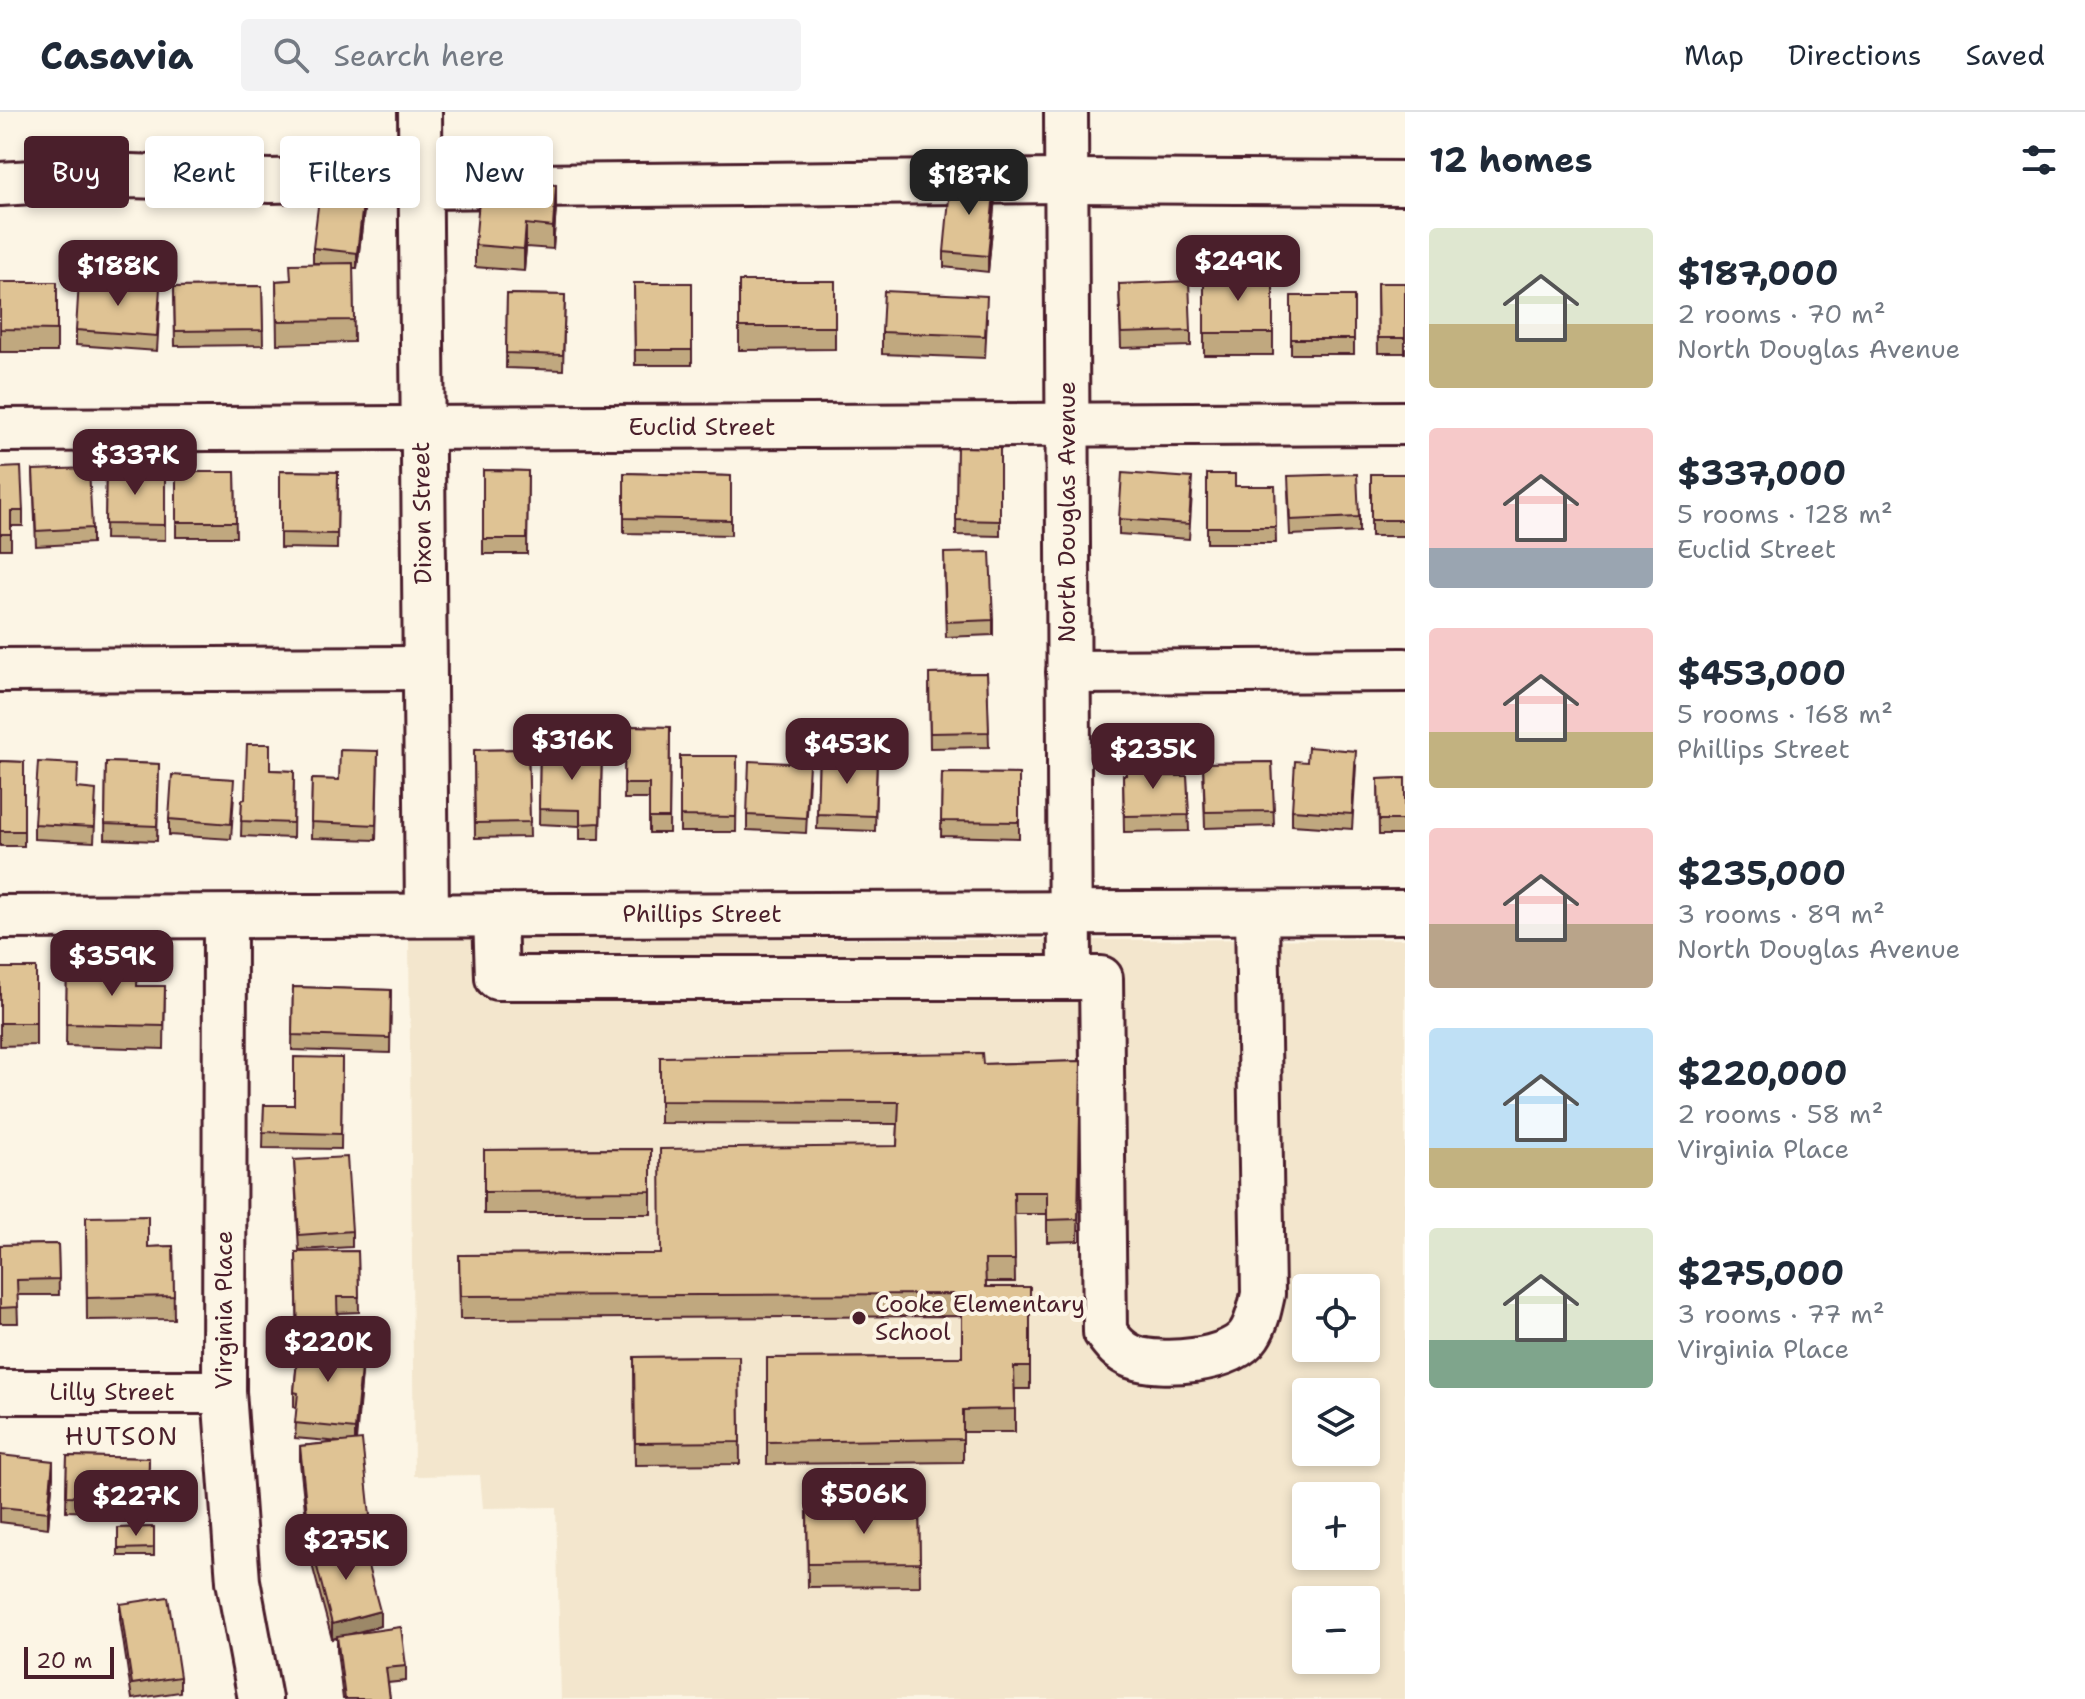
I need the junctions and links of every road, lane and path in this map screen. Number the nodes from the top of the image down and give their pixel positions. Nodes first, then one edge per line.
1 (420, 112) edge
2 (1066, 112) edge
3 (420, 136) edge
4 (280, 181) edge
5 (1066, 181) junction
6 (1405, 183) edge
7 (0, 184) edge
8 (420, 187) joint
9 (1405, 423) edge
10 (1067, 425) junction
11 (421, 428) junction
12 (0, 430) edge
13 (424, 668) junction
14 (0, 670) edge
15 (1405, 670) edge
16 (1068, 672) junction
17 (1405, 912) edge
18 (1069, 913) junction
19 (1257, 913) junction
20 (427, 915) junction
21 (495, 915) junction
22 (0, 917) edge
23 (225, 917) junction
24 (1070, 977) junction
25 (0, 1392) edge
26 (224, 1392) junction
27 (260, 1699) edge

1 - 3 street, Dixon Street
2 - 5 street, North Douglas Avenue
4 - 7 street
5 - 6 street
5 - 8 street
5 - 10 street, North Douglas Avenue
8 - 11 street, Dixon Street
9 - 10 street, Euclid Street
10 - 11 street, Euclid Street
10 - 16 street, North Douglas Avenue
11 - 12 street, Euclid Street
11 - 13 street, Dixon Street
13 - 14 street
13 - 20 street, Dixon Street
15 - 16 street
16 - 18 street, North Douglas Avenue
17 - 19 street, Phillips Street
18 - 19 street, Phillips Street
18 - 21 street, Phillips Street
18 - 24 street, North Douglas Avenue
19 - 24 street
20 - 21 street, Phillips Street
20 - 23 street, Phillips Street
21 - 24 street
22 - 23 street, Phillips Street
23 - 26 street, Virginia Place
25 - 26 street, Lilly Street
26 - 27 street, Virginia Place

